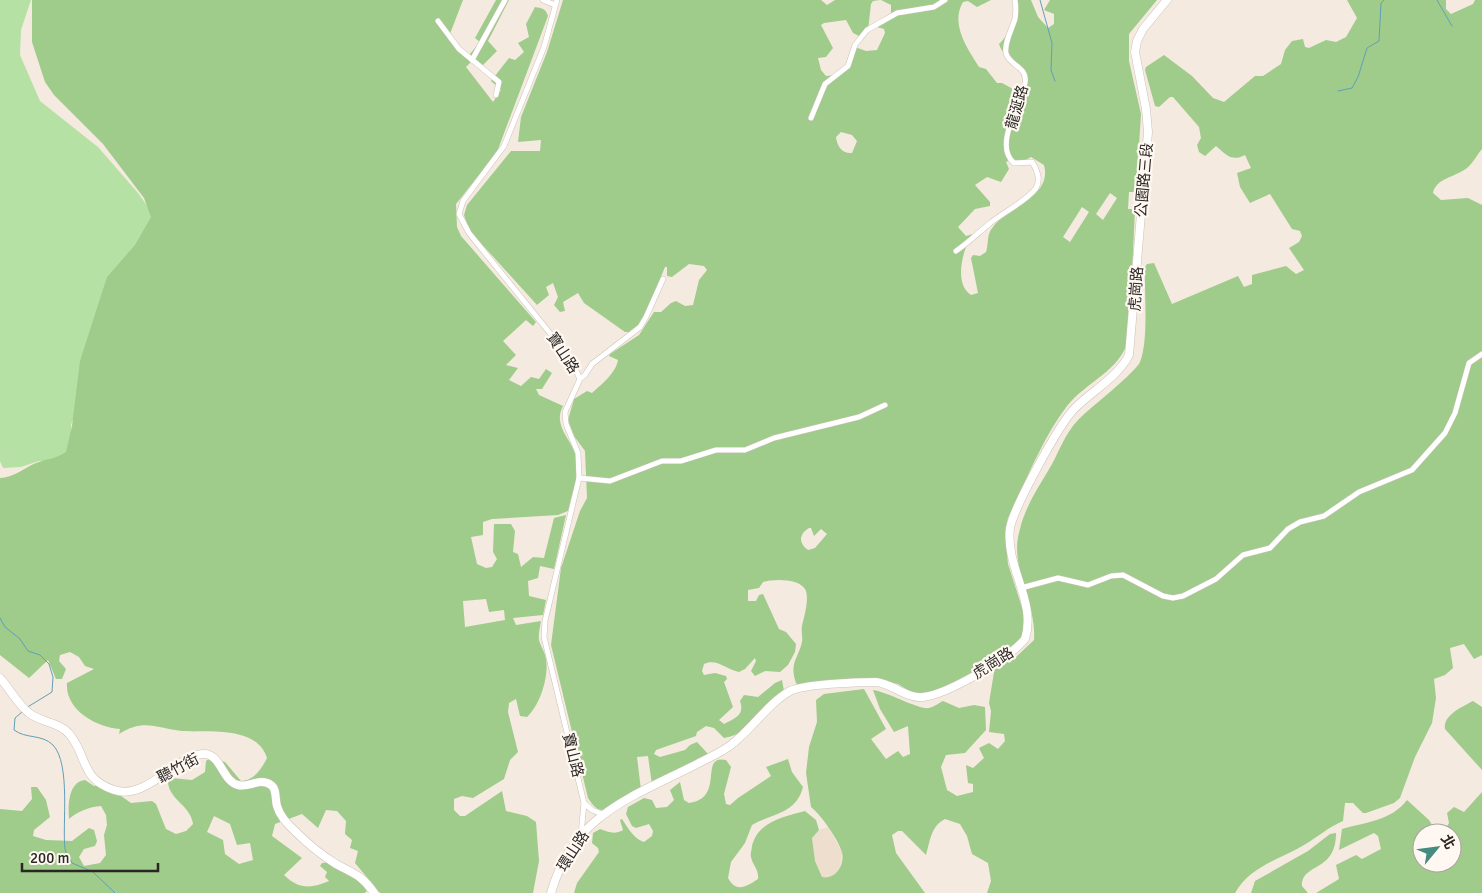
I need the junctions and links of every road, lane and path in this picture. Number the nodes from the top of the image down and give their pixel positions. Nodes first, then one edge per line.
1 (506, 0) edge
2 (543, 0) edge
3 (945, 0) edge
4 (1015, 0) edge
5 (1167, 0) edge
6 (556, 2) edge
7 (438, 21) dead end
8 (472, 60) junction
9 (496, 94) dead end
10 (811, 118) dead end
11 (956, 251) dead end
12 (1139, 251) joint
13 (662, 279) dead end
14 (1482, 354) edge
15 (580, 379) junction
16 (885, 405) dead end
17 (579, 478) junction
18 (1020, 588) junction
19 (0, 678) edge
20 (584, 803) junction
21 (602, 814) junction
22 (581, 836) junction
23 (543, 892) edge
24 (551, 892) edge
25 (374, 893) edge

1 - 8 street
2 - 6 street
3 - 10 street
4 - 11 street, 龍涎路
5 - 12 main road, 公園路三段
6 - 15 street, 寶山路
7 - 8 street
8 - 9 street
12 - 18 main road, 虎崗路
13 - 15 street
14 - 18 street
15 - 17 street, 寶山路
16 - 17 street
17 - 20 street, 寶山路
18 - 21 main road, 虎崗路
19 - 25 main road, 聽竹街
20 - 21 street
20 - 22 street, 寶山路
21 - 22 main road, 環山路
22 - 24 main road, 環山路
23 - 24 main road

